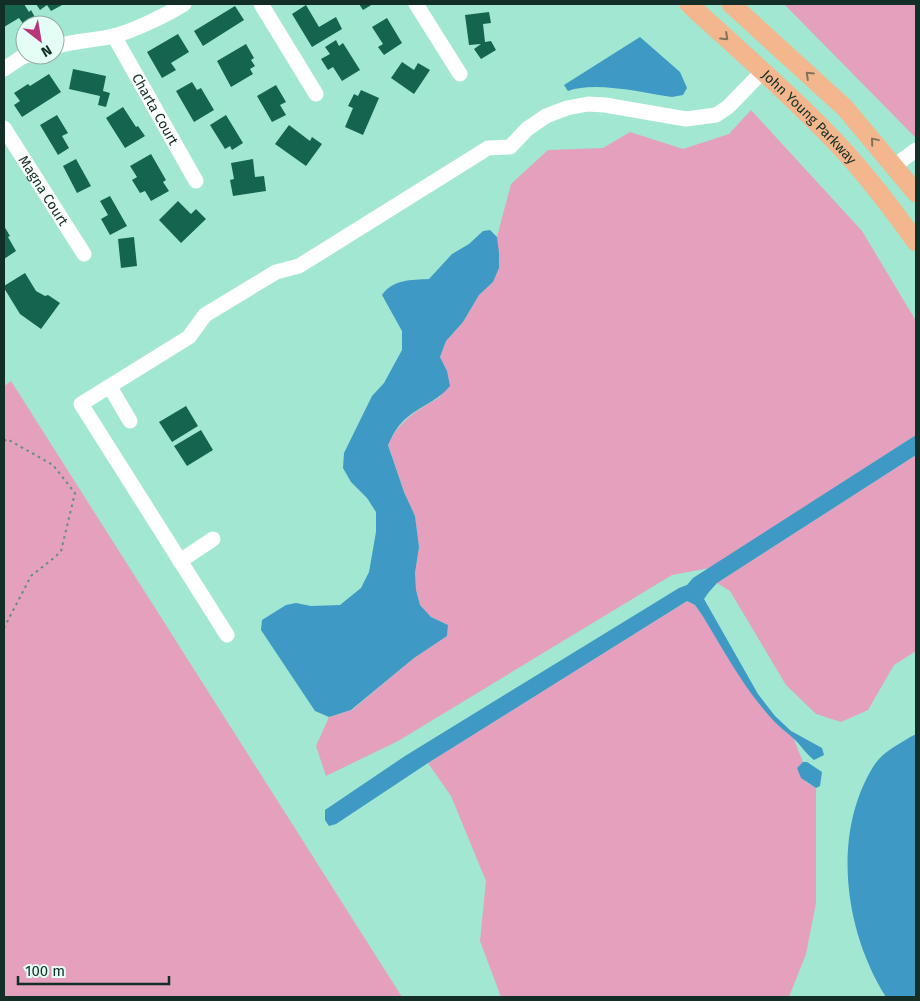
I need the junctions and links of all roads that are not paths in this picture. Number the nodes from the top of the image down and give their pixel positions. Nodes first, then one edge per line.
1 (184, 4) edge
2 (262, 4) edge
3 (416, 4) edge
4 (689, 4) edge
5 (731, 4) edge
6 (114, 36) junction
7 (65, 44) edge
8 (15, 62) edge
9 (4, 70) edge
10 (762, 72) junction
11 (460, 74) dead end
12 (316, 94) dead end
13 (4, 128) edge
14 (916, 150) edge
15 (894, 166) junction
16 (858, 167) junction
17 (196, 181) dead end
18 (916, 192) edge
19 (916, 230) edge
20 (916, 242) edge
21 (84, 254) dead end
22 (110, 386) junction
23 (130, 421) dead end
24 (213, 540) dead end
25 (180, 561) junction
26 (226, 635) dead end

1 - 6 street
2 - 12 street
3 - 11 street
4 -> 10 main road, John Young Parkway
15 -> 5 main road
6 - 7 street
6 - 17 street, Charta Court
8 - 9 street
10 - 16 main road, John Young Parkway
10 - 22 street
13 - 21 street, Magna Court
14 - 15 street
15 - 18 main road
16 - 19 main road
16 - 20 main road, John Young Parkway
22 - 23 street
22 - 25 street
24 - 25 street
25 - 26 street

